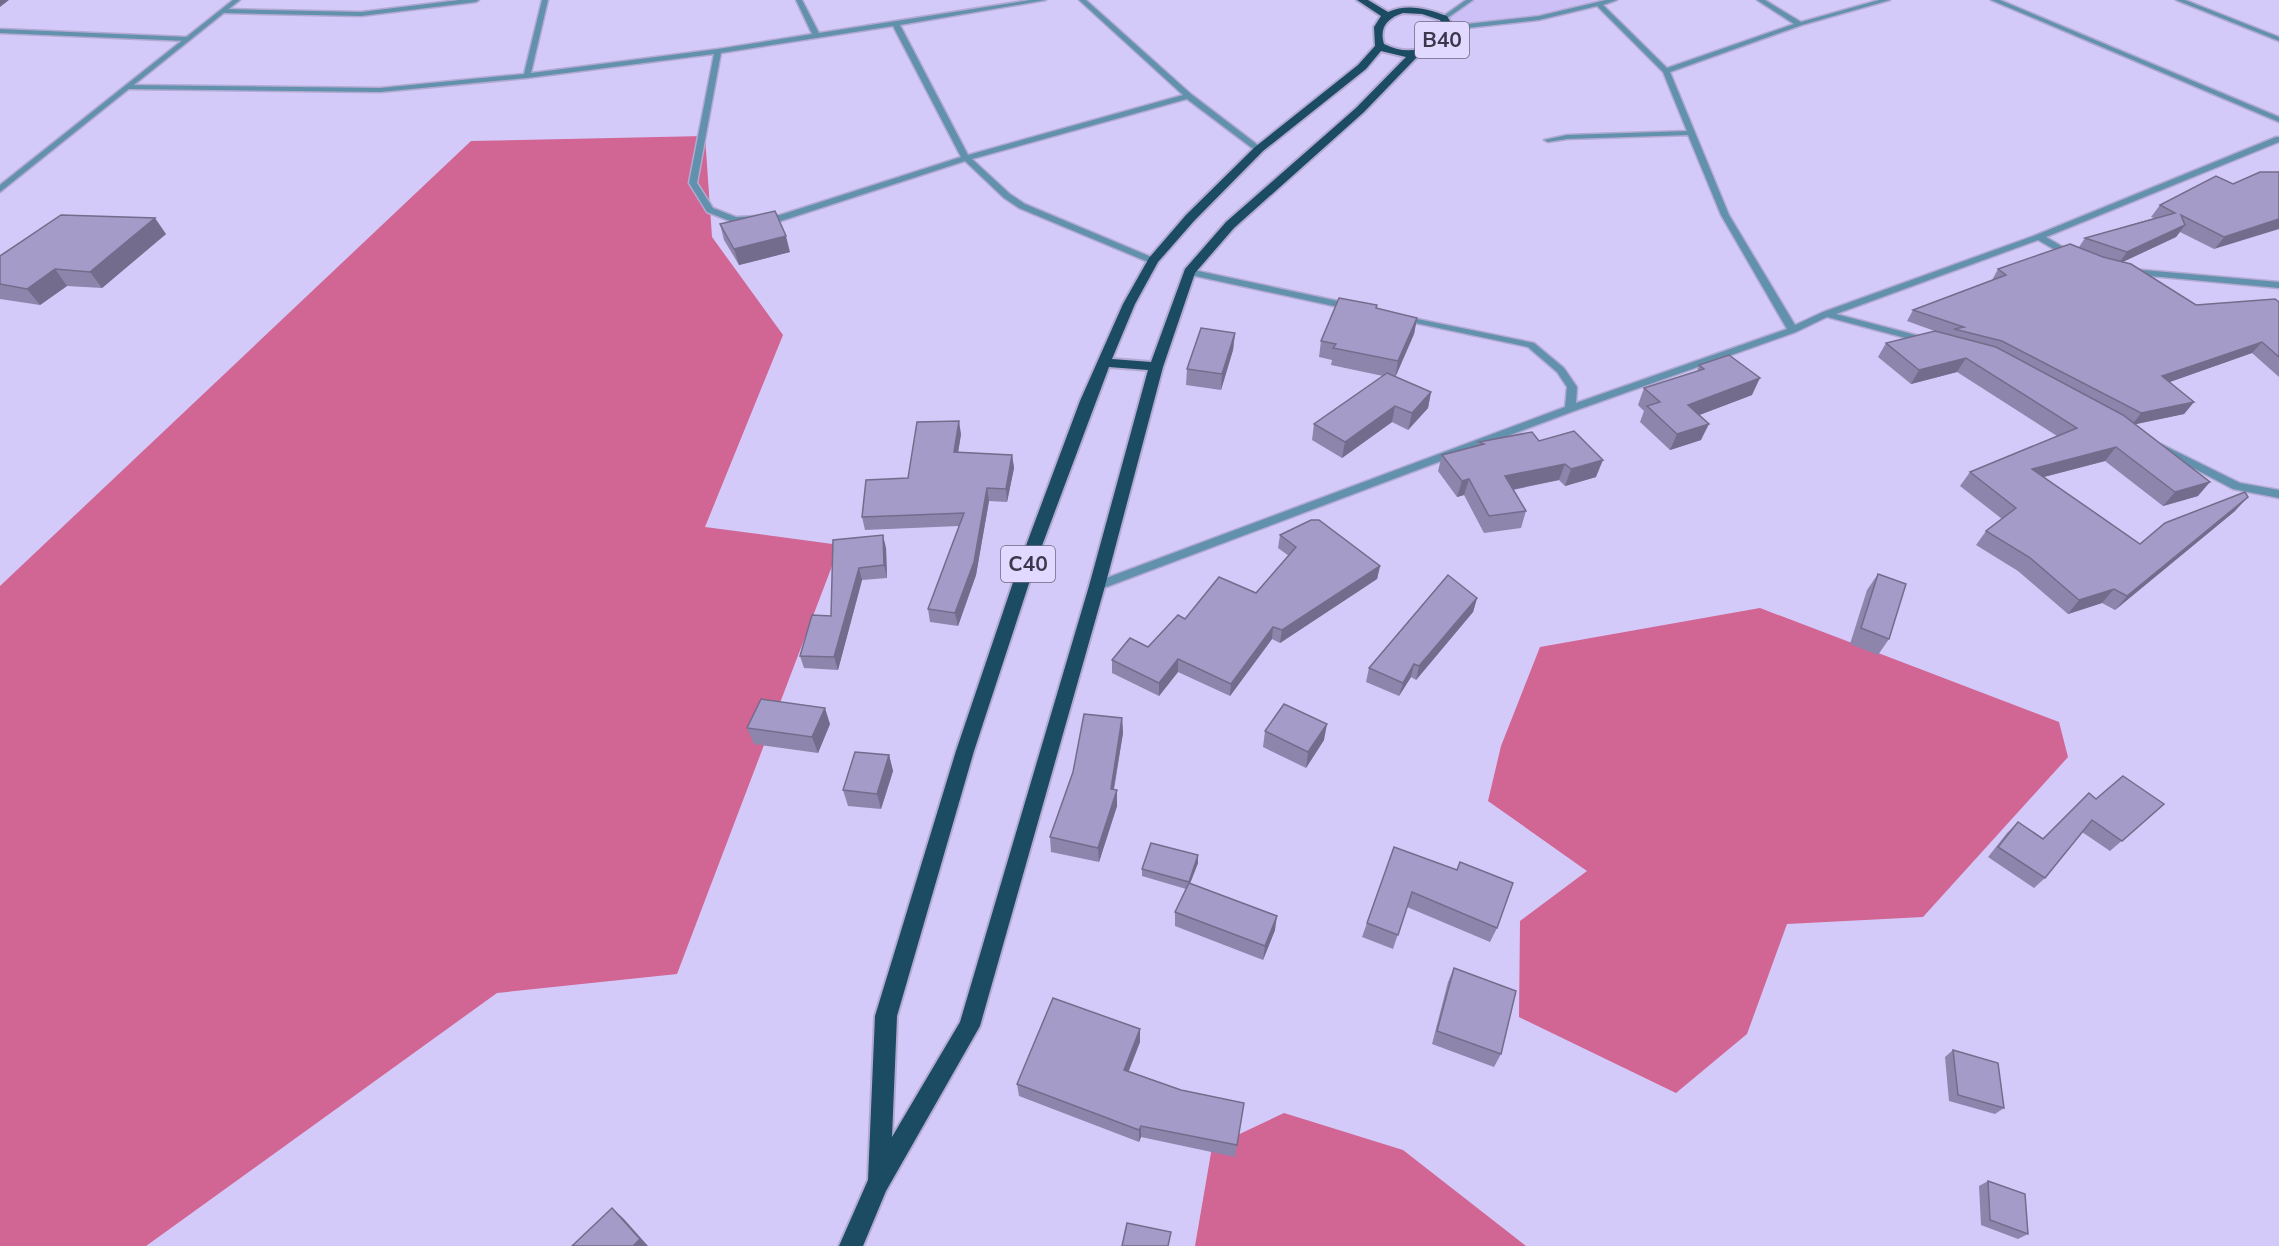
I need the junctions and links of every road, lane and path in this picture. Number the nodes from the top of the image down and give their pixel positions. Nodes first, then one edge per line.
1 (237, 0) edge
2 (476, 0) edge
3 (545, 0) edge
4 (799, 0) edge
5 (1042, 0) edge
6 (1082, 0) edge
7 (1362, 0) edge
8 (1397, 0) edge
9 (1470, 0) edge
10 (1614, 0) edge
11 (1760, 0) edge
12 (1887, 0) edge
13 (1994, 0) edge
14 (2179, 0) edge
15 (1599, 4) junction
16 (1413, 10) junction
17 (225, 11) junction
18 (1386, 15) junction
19 (1444, 18) junction
20 (896, 24) junction
21 (1800, 24) junction
22 (1449, 28) junction
23 (0, 31) edge
24 (816, 35) junction
25 (187, 39) junction
26 (2279, 39) edge
27 (1380, 46) junction
28 (718, 51) junction
29 (1415, 54) junction
30 (1666, 71) junction
31 (527, 76) junction
32 (129, 87) junction
33 (1188, 96) junction
34 (2279, 120) edge
35 (1692, 133) junction
36 (1548, 140) dead end
37 (2276, 143) edge
38 (1259, 149) junction
39 (966, 158) junction
40 (0, 189) edge
41 (2039, 237) junction
42 (2084, 260) edge
43 (1153, 261) junction
44 (2126, 271) edge
45 (1190, 272) junction
46 (2279, 285) edge
47 (1360, 309) edge
48 (1826, 314) junction
49 (1395, 316) edge
50 (1793, 330) junction
51 (1936, 343) edge
52 (1104, 362) junction
53 (1156, 367) junction
54 (1570, 409) junction
55 (2146, 440) edge
56 (2279, 494) edge
57 (1097, 586) junction
58 (878, 1183) junction
59 (851, 1246) edge

1 - 17 street
2 - 17 street
3 - 31 street
4 - 24 street
5 - 20 street
6 - 33 street
7 - 18 highway, B40
8 - 16 highway, B40
9 - 19 street
10 - 15 street
11 - 21 street
12 - 21 street
13 - 34 street
14 - 26 street
15 - 22 street
15 - 30 street
16 - 18 highway, B40
16 - 19 highway, B40
17 - 25 street
18 - 27 highway, B40
19 - 22 highway, B40
20 - 24 street
20 - 39 street
21 - 30 street
22 - 29 highway, B40
23 - 25 street
24 - 28 street
25 - 32 street
27 - 29 highway, B40
27 - 38 highway, C40
28 - 31 street
28 - 39 street
29 - 45 highway, C40
30 - 35 street
31 - 32 street
32 - 40 street
33 - 38 street
33 - 39 street
35 - 36 street
35 - 50 street
37 - 41 street
38 - 43 highway, C40
39 - 43 street
41 - 42 street
41 - 48 street
43 - 52 highway, C40
44 - 46 street
45 - 47 street
45 - 53 highway, C40
48 - 50 street
48 - 51 street
49 - 54 street
50 - 54 street
52 - 53 highway
52 - 58 highway, C40
53 - 57 highway, C40
54 - 57 street
55 - 56 street
57 - 58 highway, C40
58 - 59 highway, C40

